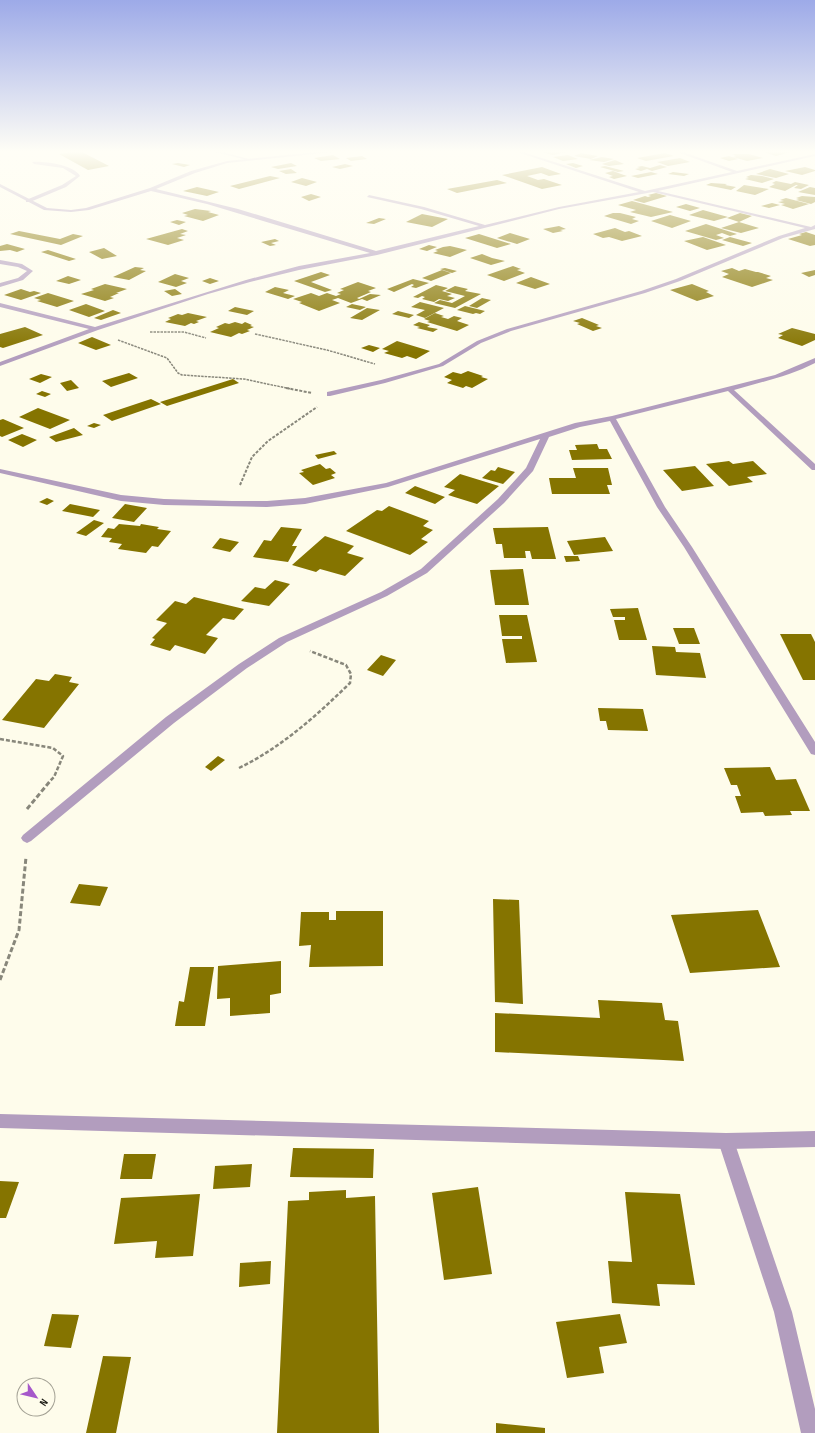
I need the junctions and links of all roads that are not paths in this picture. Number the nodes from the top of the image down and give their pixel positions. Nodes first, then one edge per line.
1 (264, 219) edge
2 (459, 219) edge
3 (514, 219) edge
4 (773, 219) edge
5 (484, 226) junction
6 (813, 228) edge
7 (377, 253) junction
8 (0, 262) edge
9 (0, 285) edge
10 (0, 305) edge
11 (95, 330) junction
12 (815, 360) edge
13 (1, 363) edge
14 (729, 389) junction
15 (330, 394) road end
16 (612, 418) junction
17 (546, 435) junction
18 (815, 468) edge
19 (0, 471) edge
20 (815, 751) edge
21 (27, 838) road end
22 (0, 1121) edge
23 (815, 1139) edge
24 (726, 1141) junction
25 (811, 1433) edge

1 - 7 street
2 - 5 street
3 - 5 street
4 - 6 street
5 - 7 street
6 - 15 street
7 - 11 street
8 - 9 street
10 - 11 street
11 - 13 street
12 - 14 street
14 - 16 street
14 - 18 street
16 - 17 street
16 - 20 street
17 - 19 street
17 - 21 street
22 - 24 street
23 - 24 street
24 - 25 street

